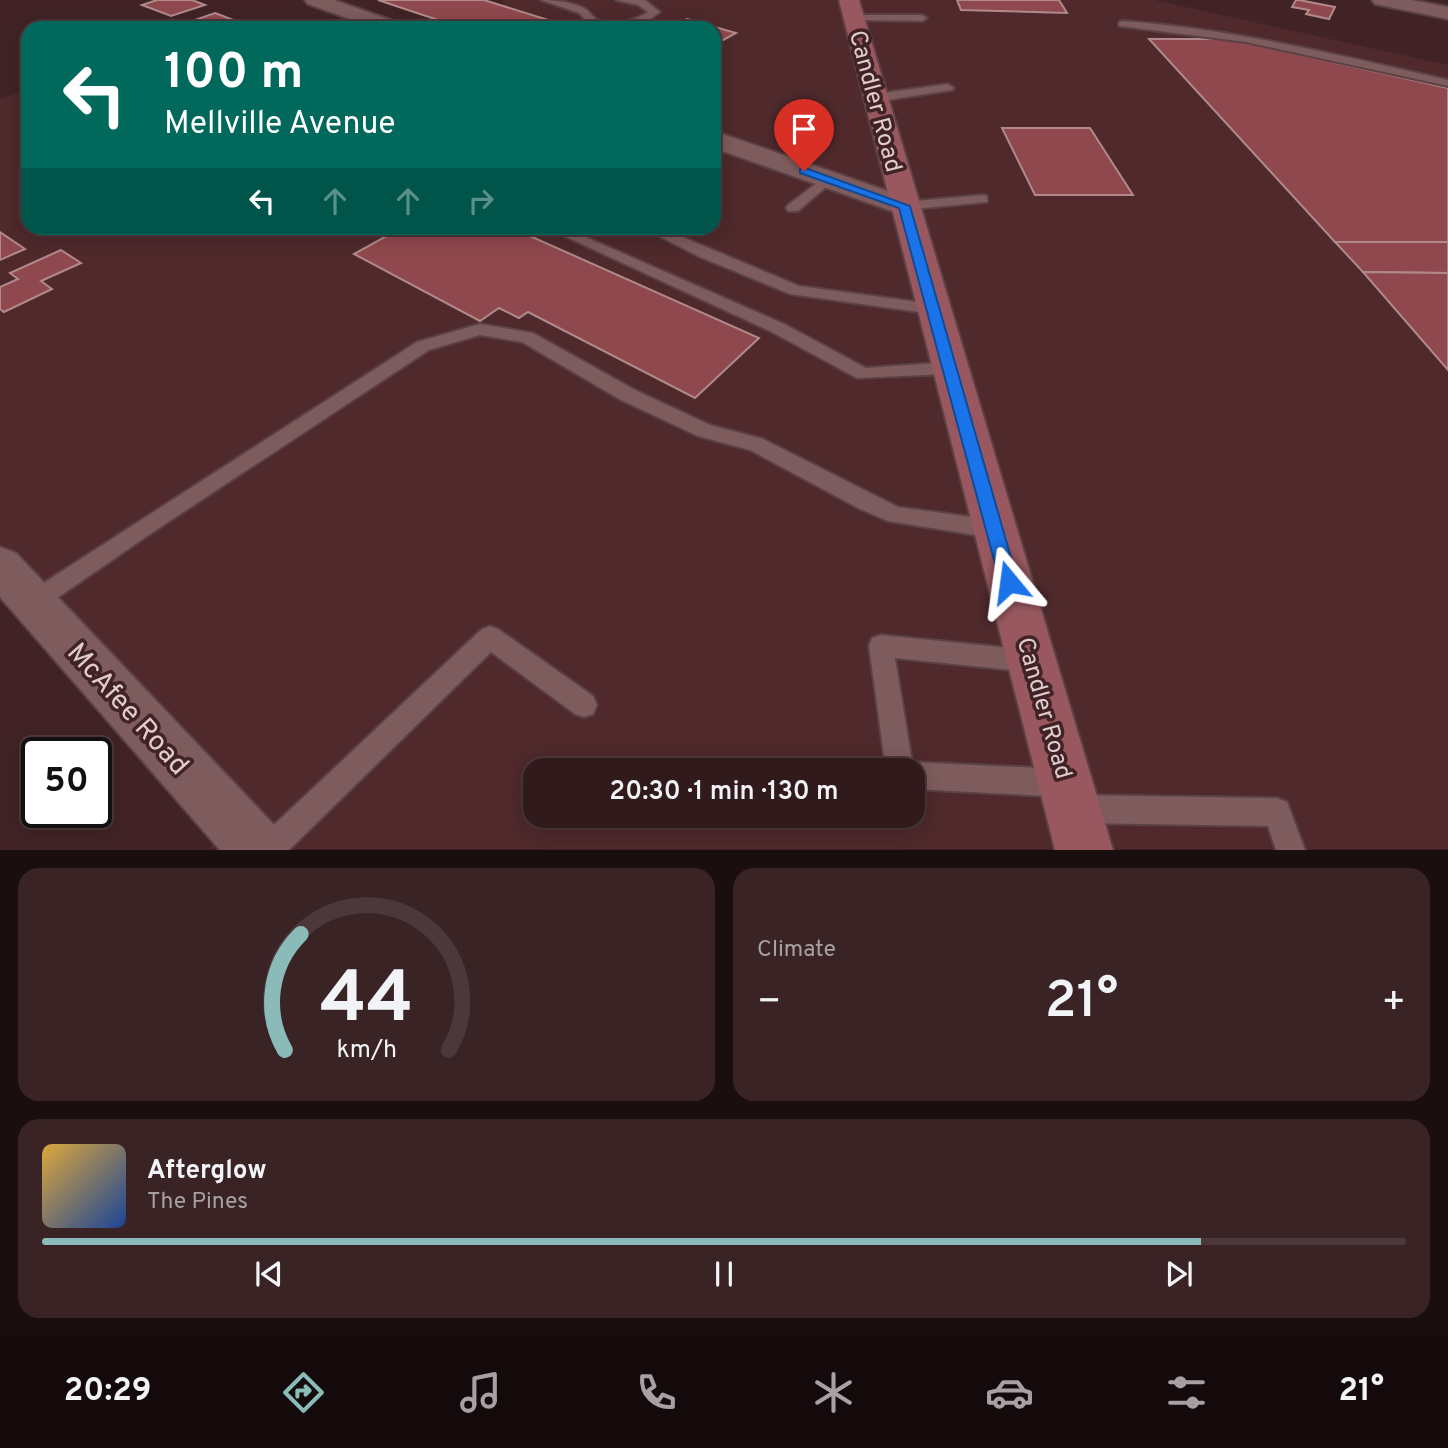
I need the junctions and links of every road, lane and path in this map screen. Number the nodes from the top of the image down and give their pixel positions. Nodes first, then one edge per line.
1 (314, 0) edge
2 (546, 0) edge
3 (621, 0) edge
4 (1381, 0) edge
5 (1438, 0) edge
6 (851, 9) edge
7 (1448, 11) edge
8 (922, 18) dead end
9 (375, 21) edge
10 (592, 21) edge
11 (641, 21) edge
12 (1123, 24) dead end
13 (1448, 83) edge
14 (948, 88) dead end
15 (875, 98) junction
16 (721, 141) edge
17 (827, 179) junction
18 (982, 200) dead end
19 (904, 206) junction
20 (793, 208) dead end
21 (570, 235) edge
22 (665, 235) edge
23 (933, 309) junction
24 (949, 368) junction
25 (994, 529) junction
26 (0, 566) edge
27 (33, 602) junction
28 (1031, 661) junction
29 (584, 705) dead end
30 (898, 758) edge
31 (925, 778) edge
32 (1074, 814) edge
33 (259, 849) edge
34 (268, 849) edge
35 (1291, 849) edge

1 - 9 street
2 - 10 lane
3 - 11 lane
4 - 7 street
5 - 7 street
6 - 8 lane
6 - 15 main road, Candler Road
12 - 13 lane
14 - 15 lane
15 - 19 main road, Candler Road
16 - 17 street
17 - 19 street
17 - 20 lane
18 - 19 lane
19 - 23 main road, Candler Road
21 - 24 lane
22 - 23 lane
23 - 24 main road, Candler Road
24 - 25 main road, Candler Road
25 - 27 lane
25 - 28 main road, Candler Road
26 - 27 street, McAfee Road
27 - 33 street, McAfee Road
28 - 30 lane
28 - 32 main road, Candler Road
29 - 34 lane
31 - 32 lane
32 - 35 lane

